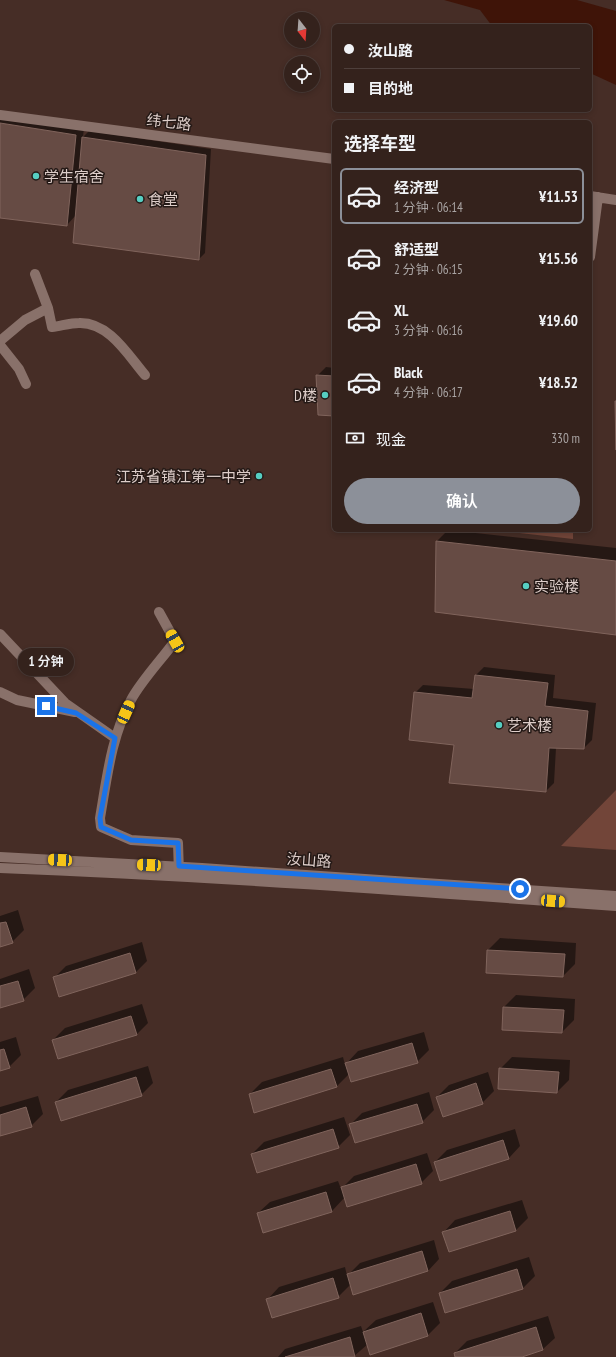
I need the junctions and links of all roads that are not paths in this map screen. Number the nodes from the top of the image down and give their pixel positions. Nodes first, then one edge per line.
1 (0, 115) edge
2 (332, 159) edge
3 (594, 197) edge
4 (616, 200) edge
5 (592, 226) edge
6 (35, 274) dead end
7 (48, 308) junction
8 (0, 341) edge
9 (0, 345) edge
10 (145, 375) dead end
11 (26, 384) dead end
12 (158, 612) dead end
13 (0, 634) edge
14 (0, 692) edge
15 (76, 713) junction
16 (115, 738) junction
17 (0, 856) edge
18 (179, 866) junction
19 (0, 868) edge
20 (179, 877) junction
21 (616, 896) edge
22 (616, 906) edge

1 - 2 street, 纬七路
3 - 4 street
3 - 5 street
6 - 7 street
7 - 8 street
7 - 10 street
9 - 11 street
12 - 16 street
13 - 15 street
14 - 15 street
15 - 16 street
16 - 18 street
17 - 18 street, 汝山路
18 - 20 street
18 - 21 street, 汝山路
19 - 20 street, 汝山路
20 - 22 street, 汝山路

